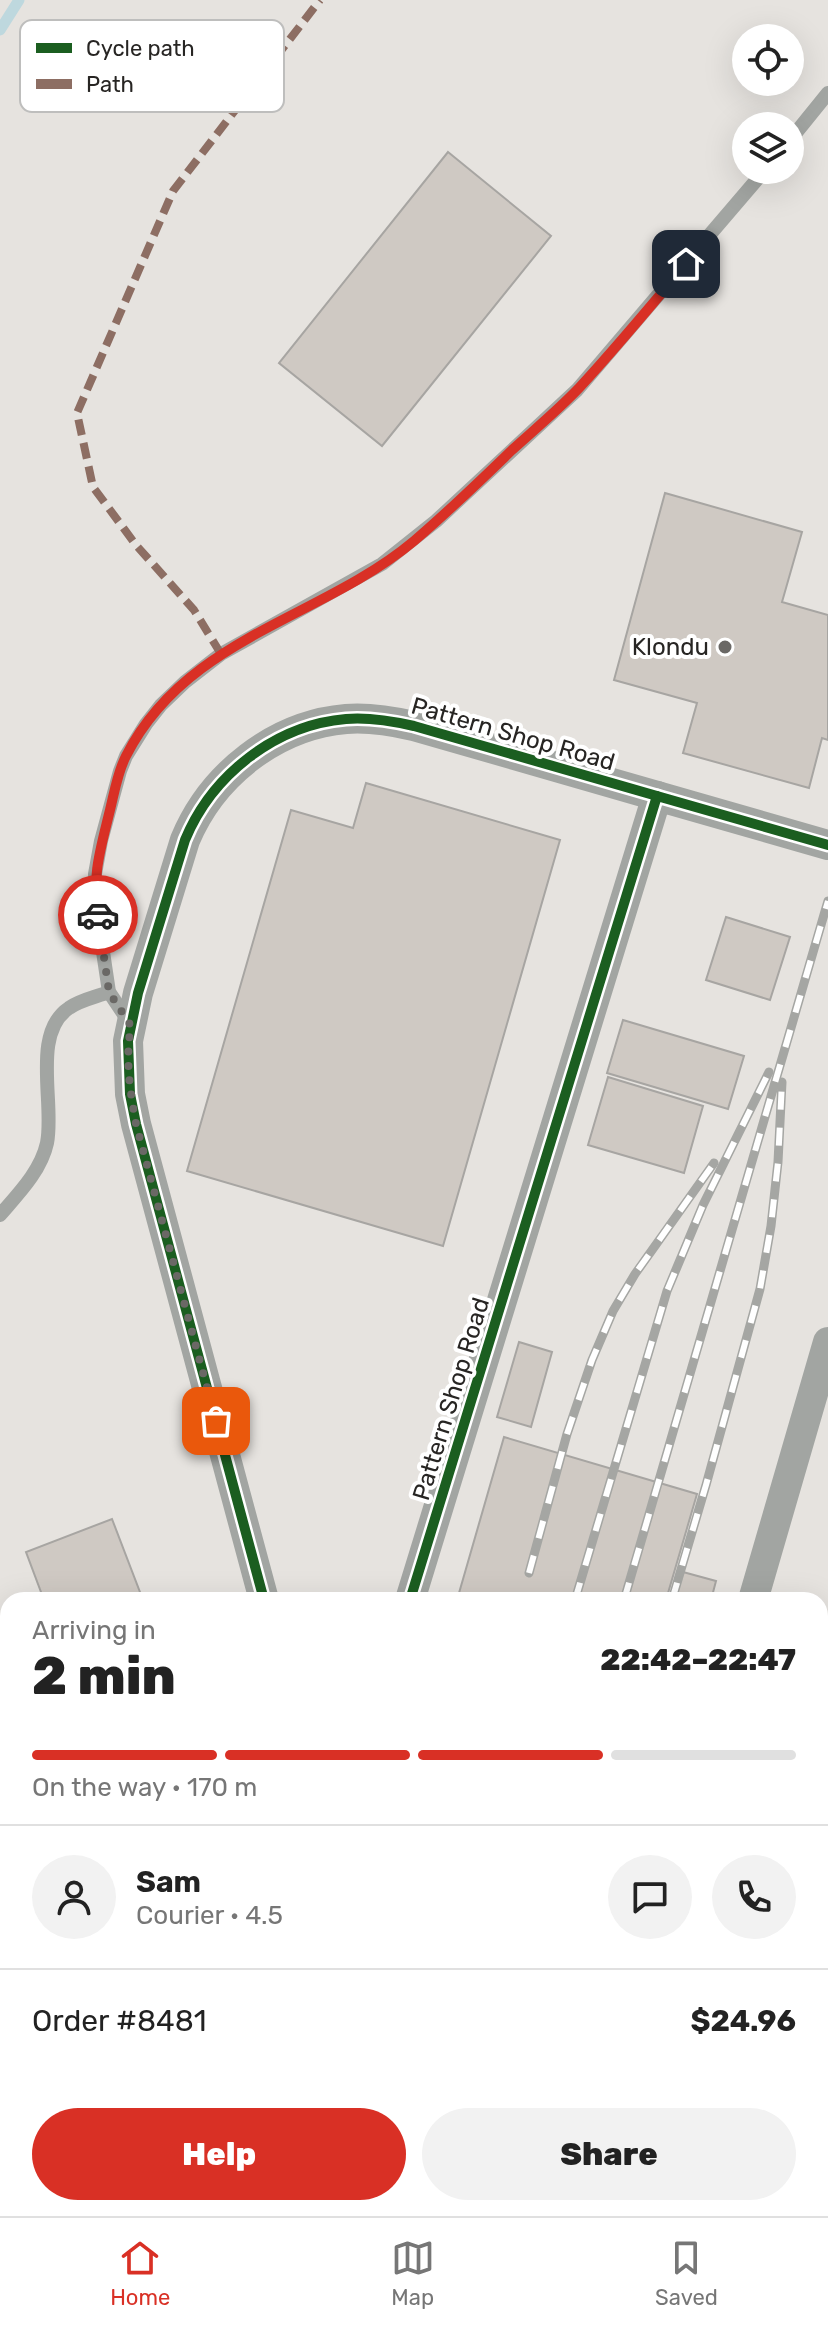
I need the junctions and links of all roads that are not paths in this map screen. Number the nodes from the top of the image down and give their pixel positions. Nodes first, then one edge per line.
1 (828, 93) edge
2 (804, 123) edge
3 (753, 184) edge
4 (657, 796) junction
5 (828, 845) edge
6 (109, 992) junction
7 (131, 1026) junction
8 (0, 1215) edge
9 (828, 1342) edge
10 (262, 1592) edge
11 (412, 1592) edge
12 (755, 1592) edge

1 - 2 lane
3 - 6 lane
4 - 5 street, Pattern Shop Road
4 - 7 street, Pattern Shop Road
4 - 11 street, Pattern Shop Road
6 - 7 lane
6 - 8 lane
7 - 10 street, Pattern Shop Road
9 - 12 street

